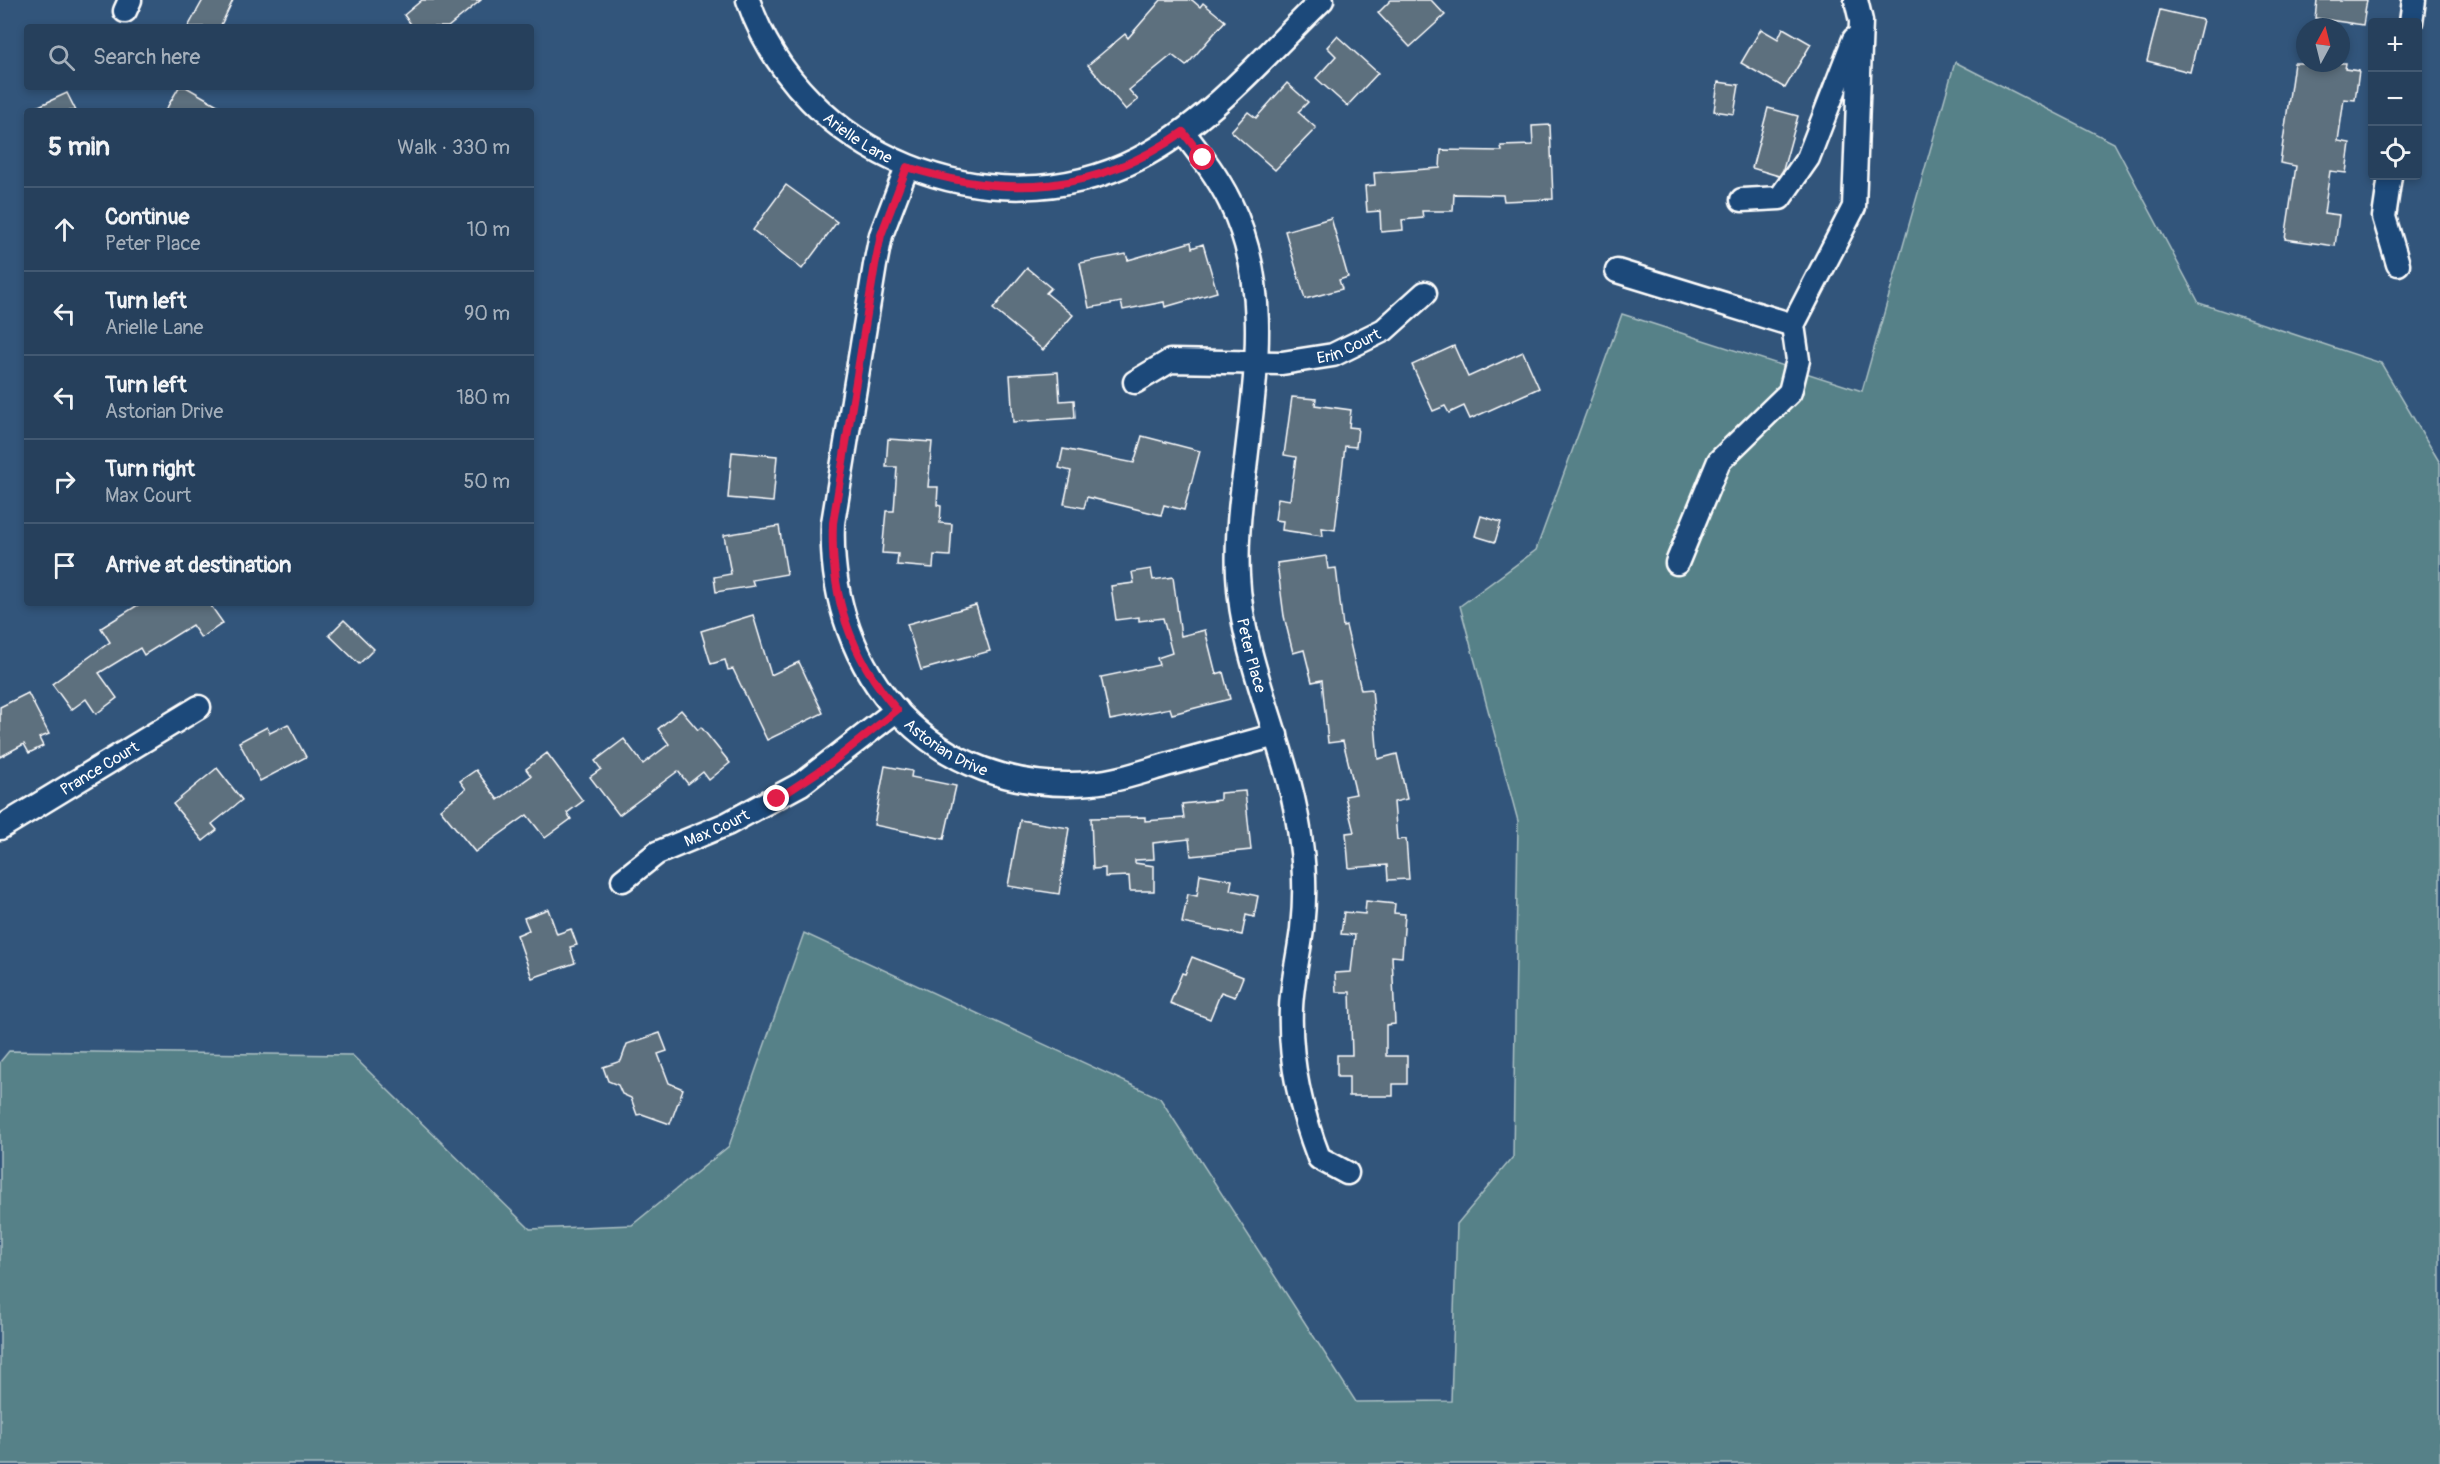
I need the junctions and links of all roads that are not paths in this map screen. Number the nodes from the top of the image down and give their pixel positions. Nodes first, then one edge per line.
1 (748, 0) edge
2 (1322, 0) edge
3 (2414, 0) edge
4 (1859, 10) edge
5 (2412, 18) edge
6 (1183, 132) junction
7 (907, 167) junction
8 (2389, 180) edge
9 (1742, 200) dead end
10 (2398, 264) dead end
11 (1617, 271) dead end
12 (1425, 293) dead end
13 (1793, 325) junction
14 (1257, 362) junction
15 (1135, 382) dead end
16 (1677, 563) dead end
17 (199, 707) dead end
18 (897, 710) junction
19 (1276, 735) junction
20 (0, 828) edge
21 (623, 880) dead end
22 (1347, 1173) dead end

1 - 7 street, Arielle Lane
2 - 6 street, Arielle Lane
3 - 5 street
4 - 9 street
4 - 13 street
6 - 7 street, Arielle Lane
6 - 14 street, Peter Place
7 - 18 street, Astorian Drive
8 - 10 street
11 - 13 street
12 - 14 street, Erin Court
13 - 16 street
14 - 15 street, Erin Court
14 - 19 street, Peter Place
17 - 20 street, Prance Court
18 - 19 street, Astorian Drive
18 - 21 street, Max Court
19 - 22 street, Peter Place

